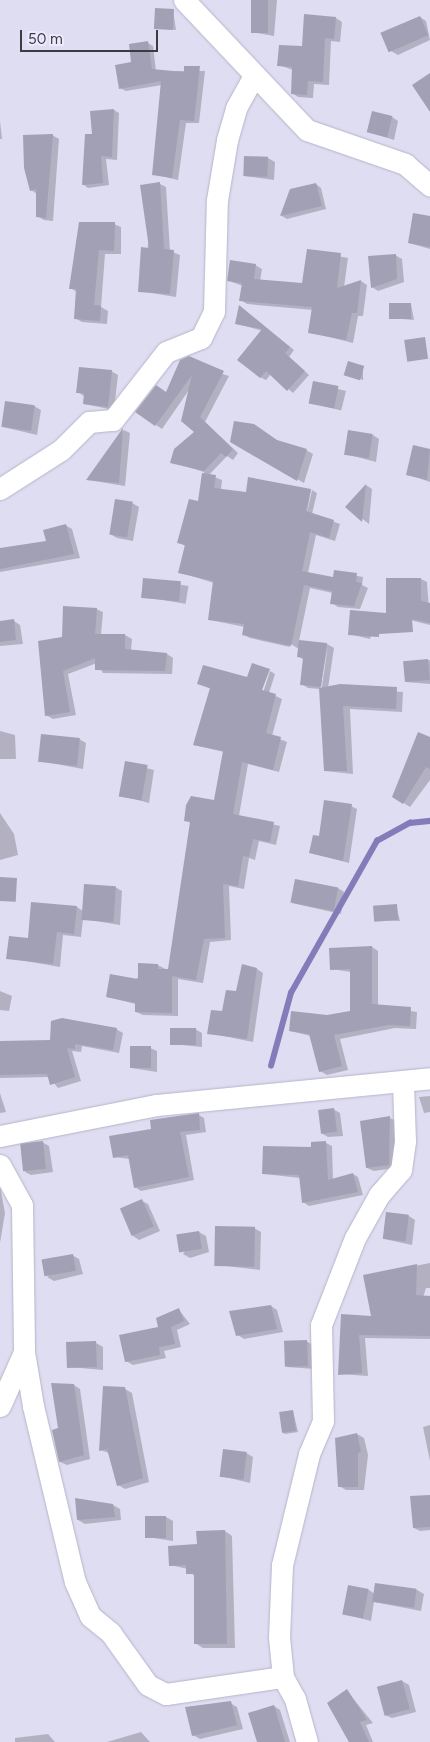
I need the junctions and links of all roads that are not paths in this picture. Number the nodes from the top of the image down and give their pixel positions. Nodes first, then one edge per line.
1 (184, 0) edge
2 (254, 75) junction
3 (430, 186) edge
4 (0, 489) edge
5 (430, 1078) edge
6 (402, 1083) junction
7 (0, 1136) edge
8 (0, 1165) edge
9 (24, 1352) junction
10 (0, 1406) edge
11 (283, 1677) junction
12 (307, 1742) edge

1 - 2 street
2 - 3 street
2 - 4 street
5 - 6 street
6 - 7 street
6 - 11 street
8 - 9 street
9 - 10 street
9 - 11 street
11 - 12 street

